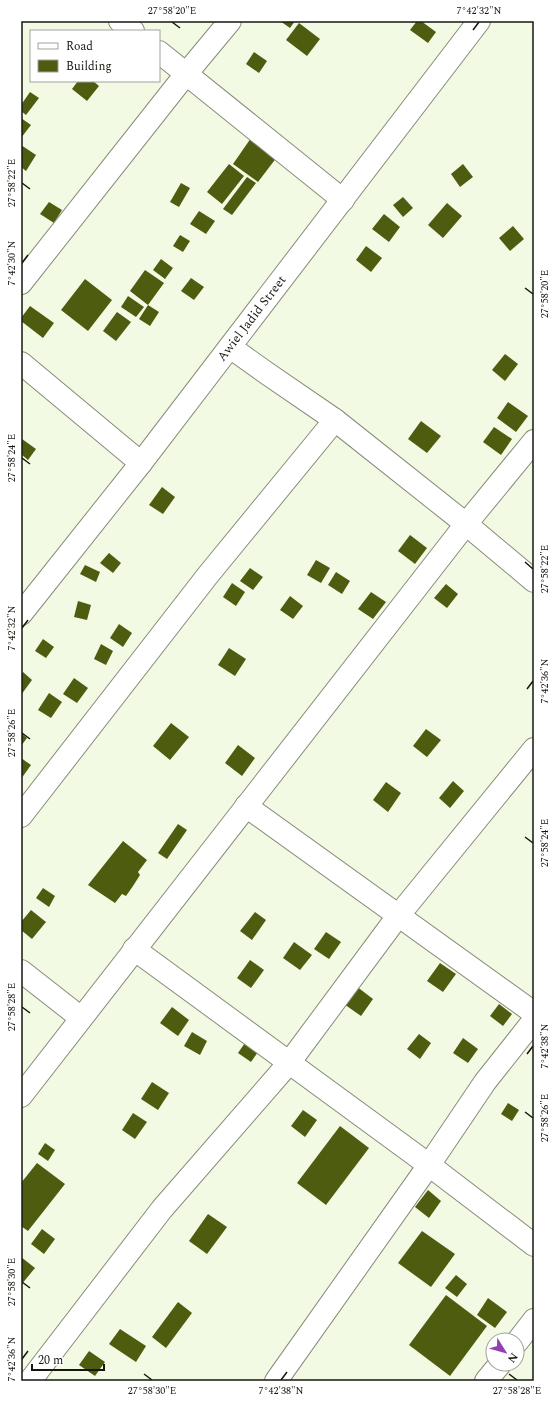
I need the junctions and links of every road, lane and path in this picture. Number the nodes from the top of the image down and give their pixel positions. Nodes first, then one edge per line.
1 (120, 21) edge
2 (230, 21) edge
3 (480, 21) edge
4 (132, 30) edge
5 (160, 53) edge
6 (186, 74) junction
7 (343, 200) junction
8 (21, 283) edge
9 (230, 347) junction
10 (21, 363) edge
11 (335, 420) junction
12 (534, 441) edge
13 (141, 463) junction
14 (466, 524) junction
15 (534, 581) edge
16 (21, 614) edge
17 (534, 749) edge
18 (246, 806) junction
19 (21, 816) edge
20 (398, 916) junction
21 (134, 949) junction
22 (21, 971) edge
23 (534, 1013) edge
24 (81, 1018) junction
25 (534, 1020) edge
26 (289, 1063) junction
27 (21, 1096) edge
28 (429, 1164) junction
29 (534, 1246) edge
30 (534, 1320) edge
31 (525, 1332) edge
32 (493, 1372) edge
33 (30, 1381) edge
34 (276, 1381) edge
35 (486, 1381) edge

1 - 4 street
2 - 6 street
3 - 7 street, Awiel Jadid Street
5 - 6 street
6 - 7 street
6 - 8 street
7 - 9 street, Awiel Jadid Street
9 - 11 street
9 - 13 street, Awiel Jadid Street
10 - 13 street
11 - 14 street
11 - 19 street
12 - 14 street
13 - 16 street, Awiel Jadid Street
14 - 15 street
14 - 18 street
17 - 20 street
18 - 20 street
18 - 21 street
20 - 23 street
20 - 26 street
21 - 24 street
21 - 26 street
22 - 24 street
24 - 27 street
25 - 28 street
26 - 28 street
26 - 33 street
28 - 29 street
28 - 34 street
30 - 31 street
32 - 35 street

